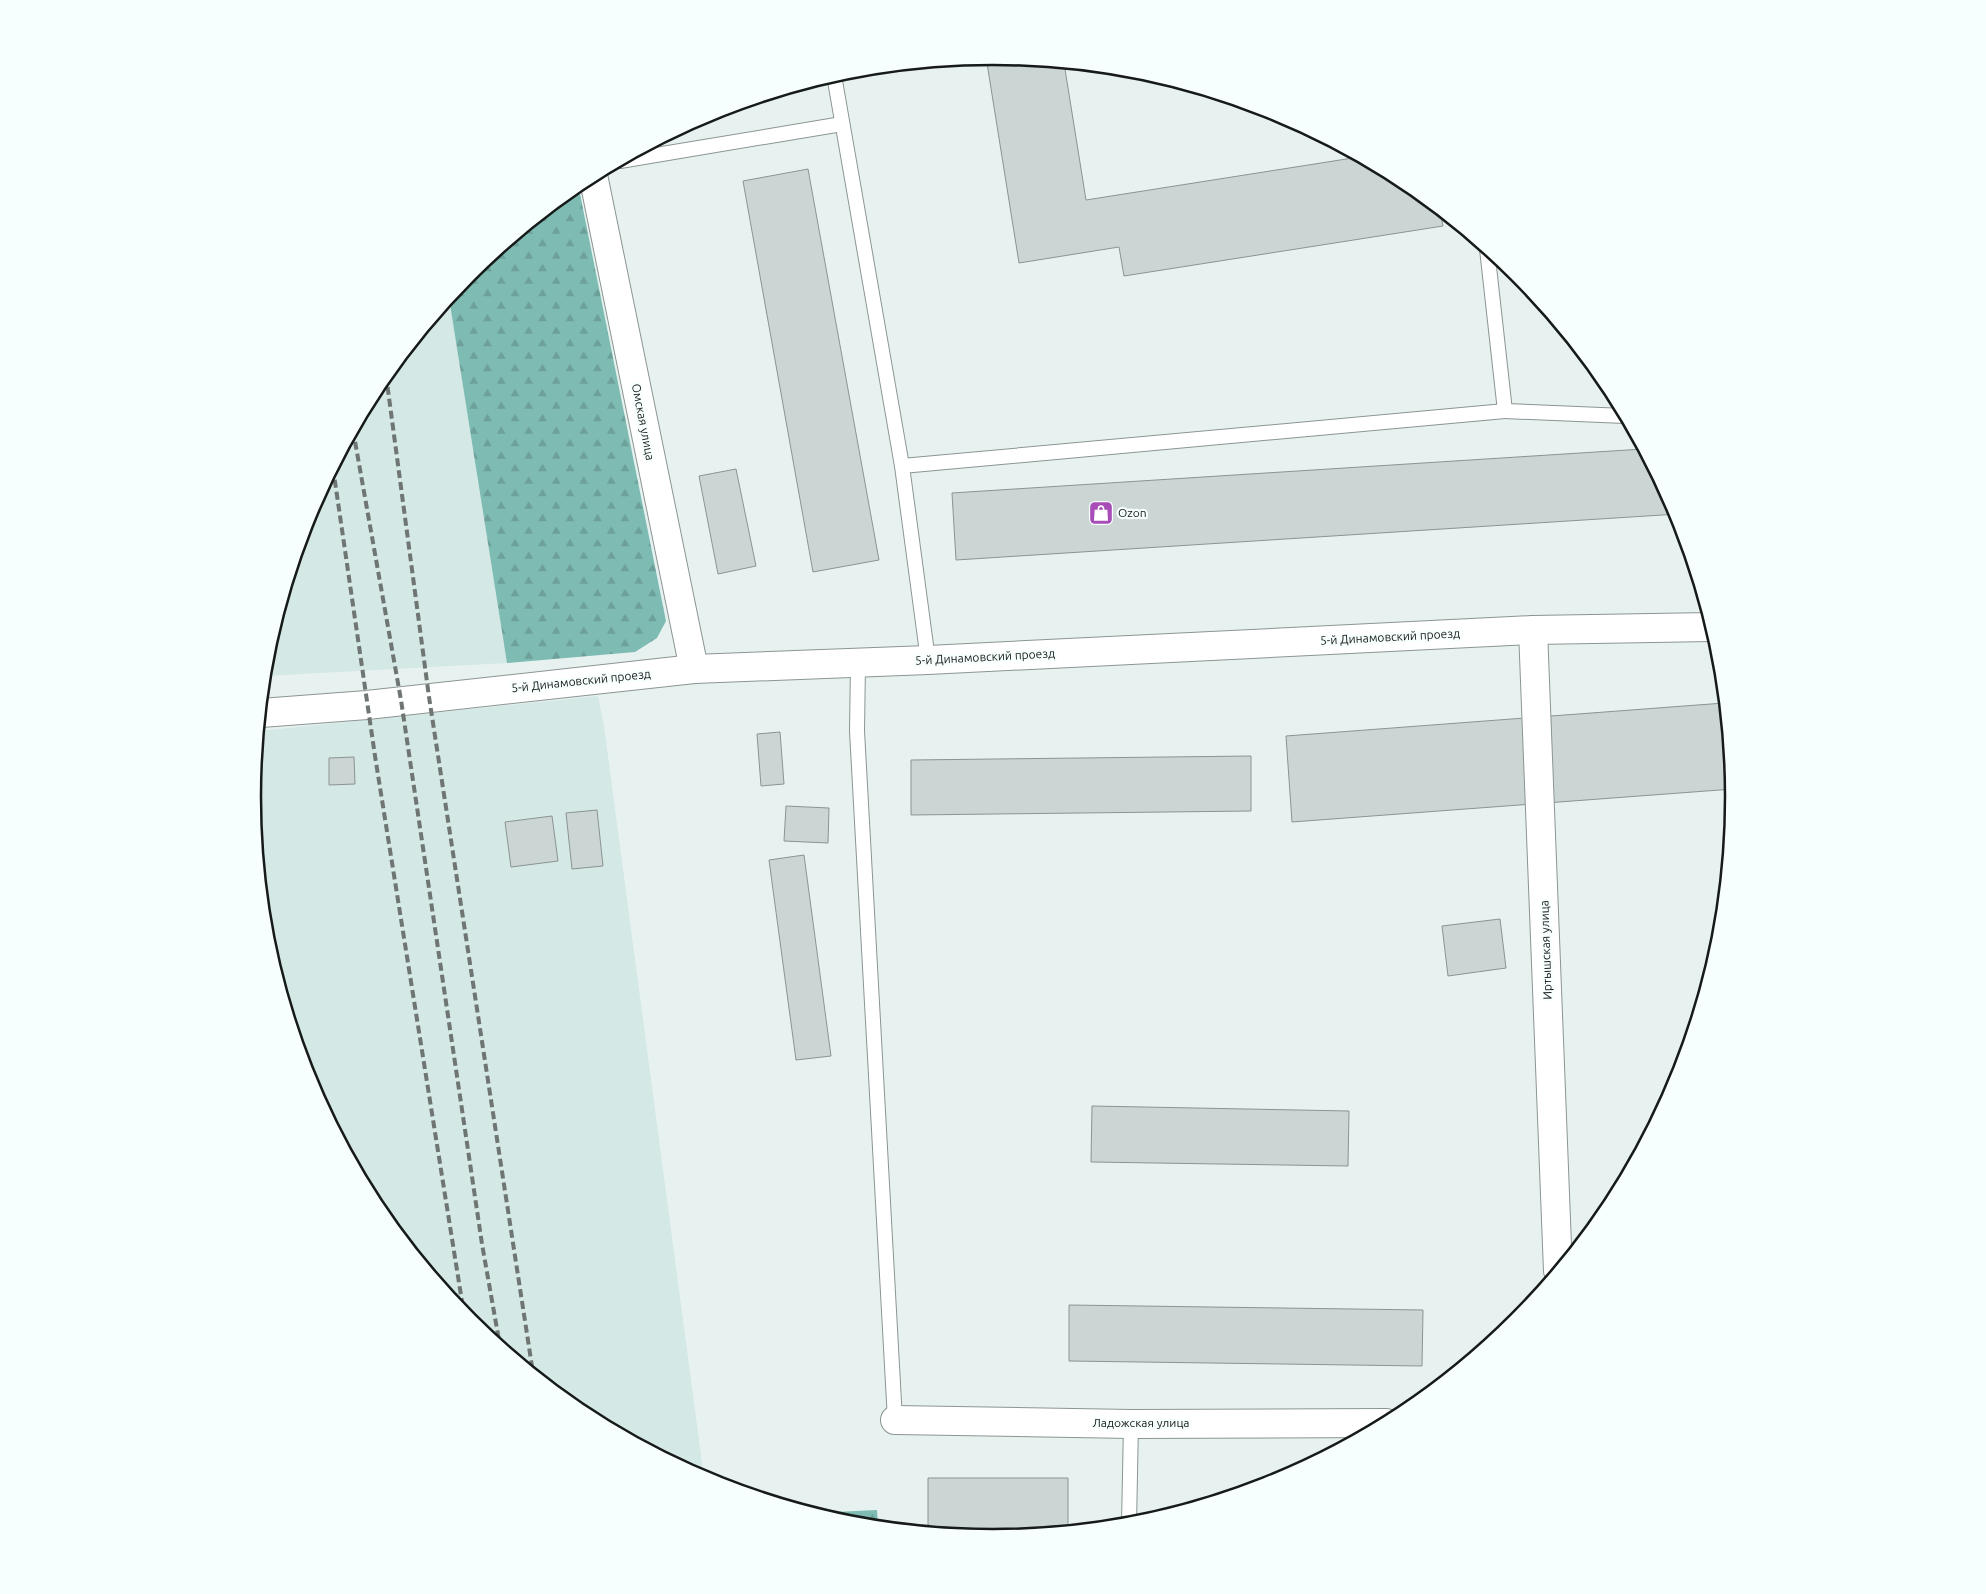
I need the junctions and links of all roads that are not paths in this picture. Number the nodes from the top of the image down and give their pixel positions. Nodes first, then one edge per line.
1 (835, 83) edge
2 (842, 124) junction
3 (638, 157) edge
4 (595, 183) edge
5 (1488, 258) edge
6 (1506, 411) junction
7 (1618, 416) edge
8 (902, 466) junction
9 (1705, 627) edge
10 (1534, 630) junction
11 (928, 660) junction
12 (858, 663) junction
13 (694, 669) junction
14 (266, 712) edge
15 (1558, 1262) edge
16 (895, 1420) joint
17 (1372, 1423) edge
18 (1131, 1424) junction
19 (1130, 1516) edge

1 - 2 lane
2 - 3 lane
2 - 8 lane
4 - 13 street, Омская улица
5 - 6 lane
6 - 7 lane
6 - 8 lane
8 - 11 lane
9 - 10 street, 5-й Динамовский проезд
10 - 11 street, 5-й Динамовский проезд
10 - 15 street, Иртышская улица
11 - 12 street, 5-й Динамовский проезд
12 - 13 street, 5-й Динамовский проезд
12 - 16 lane
13 - 14 street, 5-й Динамовский проезд
16 - 18 street, Ладожская улица
17 - 18 street, Ладожская улица
18 - 19 lane

